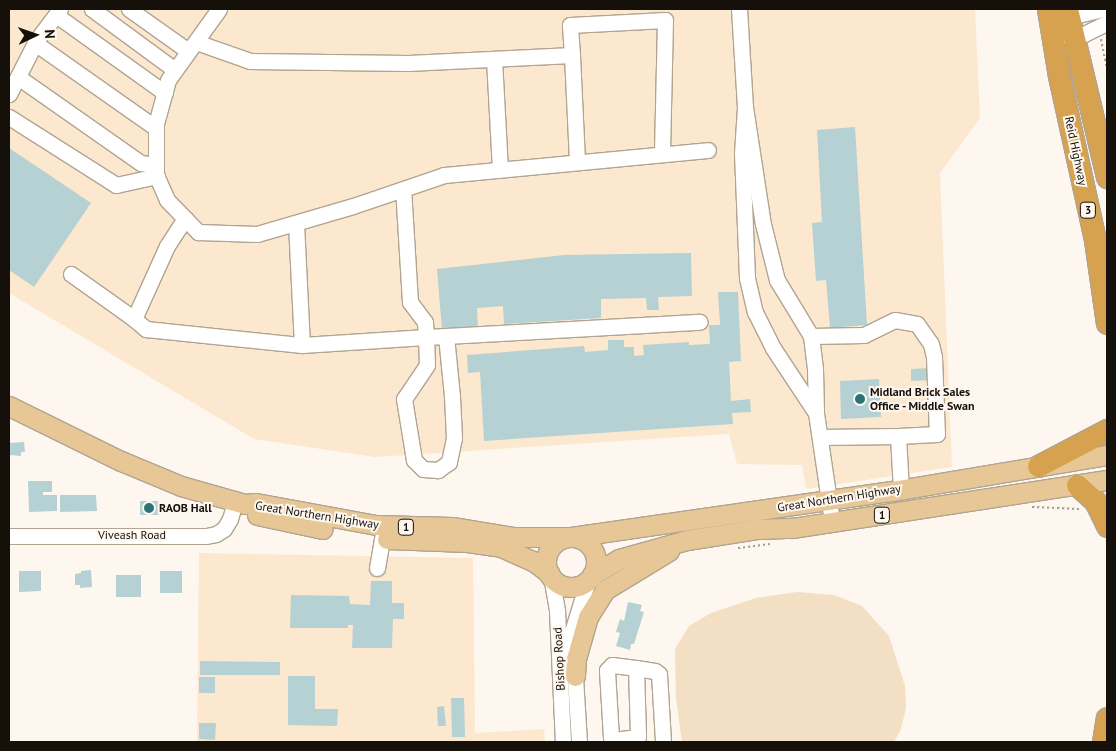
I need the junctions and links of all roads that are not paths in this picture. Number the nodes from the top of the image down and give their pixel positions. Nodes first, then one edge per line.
1 (92, 9) edge
2 (129, 9) edge
3 (219, 9) edge
4 (739, 9) edge
5 (1103, 9) edge
6 (58, 12) edge
7 (1060, 21) edge
8 (1104, 29) edge
9 (35, 43) junction
10 (192, 46) junction
11 (572, 55) junction
12 (494, 59) junction
13 (175, 70) junction
14 (18, 77) junction
15 (165, 93) junction
16 (9, 94) edge
17 (745, 106) junction
18 (9, 117) edge
19 (156, 128) junction
20 (708, 150) dead end
21 (662, 154) junction
22 (577, 162) junction
23 (1106, 168) edge
24 (500, 170) junction
25 (157, 171) junction
26 (403, 189) junction
27 (185, 218) junction
28 (296, 223) junction
29 (71, 274) dead end
30 (134, 320) junction
31 (700, 322) dead end
32 (1107, 324) edge
33 (446, 336) junction
34 (811, 336) junction
35 (426, 338) junction
36 (302, 344) junction
37 (9, 406) edge
38 (816, 412) junction
39 (1107, 430) edge
40 (898, 436) junction
41 (820, 437) junction
42 (1107, 455) edge
43 (1038, 466) junction
44 (1107, 480) edge
45 (1077, 485) junction
46 (902, 489) junction
47 (829, 500) junction
48 (240, 503) junction
49 (933, 507) junction
50 (832, 522) junction
51 (1107, 526) edge
52 (384, 532) junction
53 (9, 536) edge
54 (570, 537) junction
55 (687, 540) junction
56 (377, 568) dead end
57 (550, 575) junction
58 (590, 577) junction
59 (636, 668) junction
60 (575, 676) junction
61 (1107, 718) edge
62 (563, 742) edge
63 (578, 742) edge
64 (663, 742) edge
65 (1103, 742) edge

1 - 13 street
2 - 10 street
3 - 10 street
4 - 17 street
5 - 7 street
6 - 9 street
6 - 15 street
7 - 8 street
7 - 23 highway, Reid Highway
7 - 32 highway, Reid Highway / 3
9 - 14 street
9 - 19 street
10 - 12 street
10 - 13 street
11 - 12 street
11 - 21 street
11 - 22 street
12 - 24 street
13 - 15 street
14 - 16 street
14 - 25 street
15 - 19 street
17 - 34 street
17 - 38 street
18 - 25 street
19 - 25 street
20 - 21 street
21 - 22 street
22 - 24 street
24 - 26 street
25 - 27 street
26 - 28 street
26 - 35 street
27 - 28 street
27 - 30 street
28 - 36 street
29 - 30 street
30 - 36 street
31 - 33 street
33 - 35 street
33 - 35 street
34 - 38 street
34 - 40 street
35 - 36 street
37 - 48 main road, Great Northern Highway / 1
38 - 41 street
39 - 43 highway
40 - 41 street
40 - 46 street
41 - 47 street
42 - 43 main road, Great Northern Highway / 1
43 - 46 main road, Great Northern Highway / 1
44 - 45 main road, Great Northern Highway / 1
45 - 49 main road, Great Northern Highway / 1
45 - 51 highway
46 - 47 main road, Great Northern Highway / 1
46 - 49 main road
47 - 50 street
47 - 54 main road, Great Northern Highway / 1
48 - 52 main road, Great Northern Highway / 1
48 - 53 street, Viveash Road
49 - 50 main road, Great Northern Highway / 1
50 - 55 main road, Great Northern Highway / 1
52 - 54 main road, Great Northern Highway / 1
52 - 56 street
52 - 57 main road, Great Northern Highway / 1
54 - 57 main road, 1
54 - 58 main road, 1
55 - 58 main road, Great Northern Highway / 1
55 - 60 main road
57 - 58 main road, 1
57 - 62 street, Bishop Road
58 - 60 street, Bishop Road
59 - 59 street
59 - 64 street
60 - 63 street, Bishop Road
61 - 65 highway

